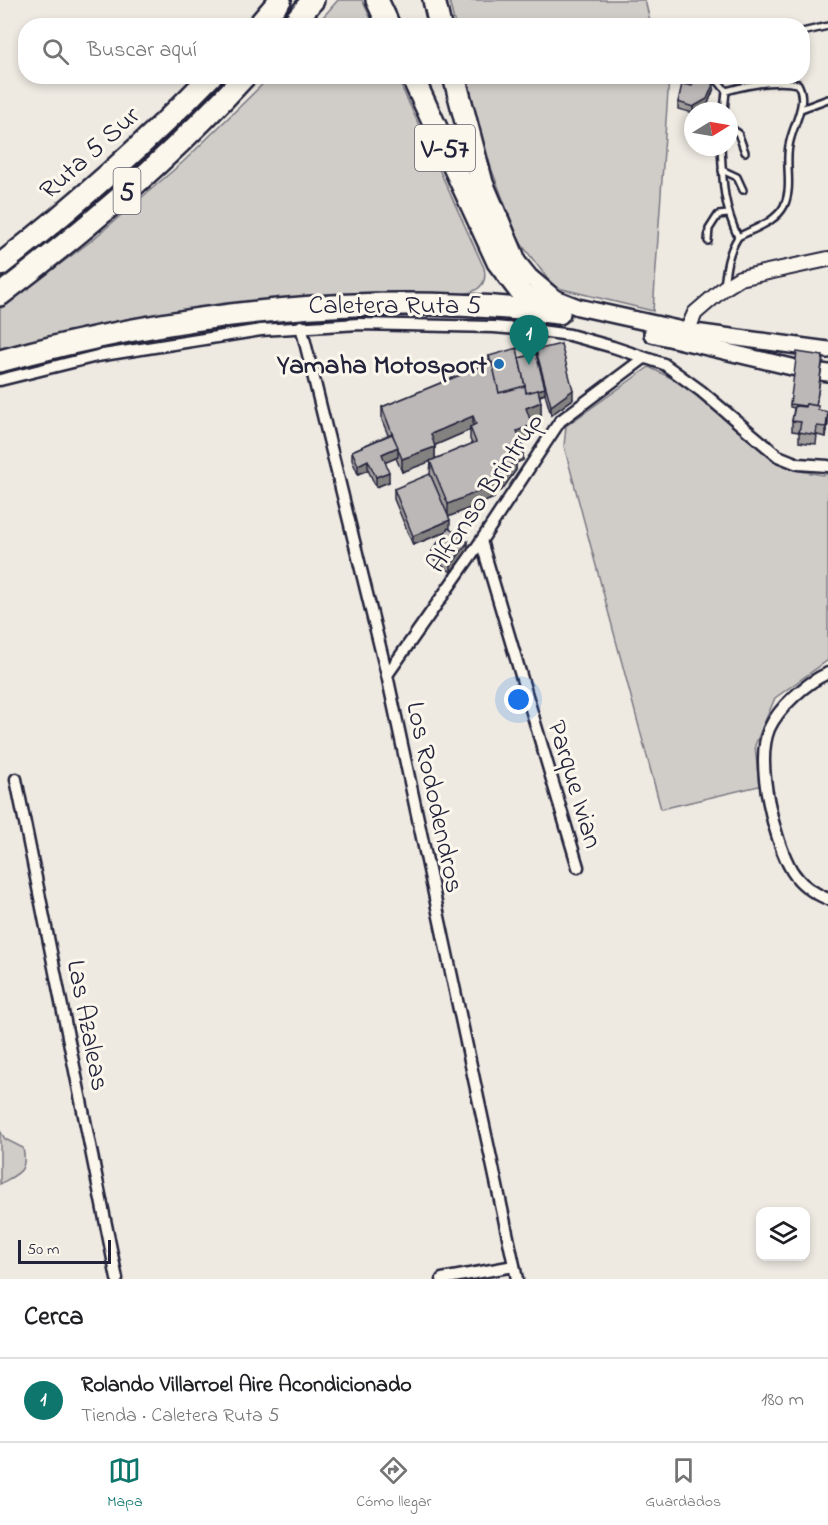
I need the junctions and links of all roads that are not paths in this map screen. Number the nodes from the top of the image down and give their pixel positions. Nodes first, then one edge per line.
1 (280, 0) edge
2 (313, 0) edge
3 (377, 0) edge
4 (434, 0) edge
5 (265, 18) edge
6 (298, 18) edge
7 (385, 18) edge
8 (438, 18) edge
9 (828, 26) edge
10 (810, 30) edge
11 (203, 84) edge
12 (237, 84) edge
13 (416, 84) edge
14 (456, 84) edge
15 (720, 84) edge
16 (758, 84) edge
17 (798, 84) edge
18 (726, 91) junction
19 (828, 99) edge
20 (725, 102) edge
21 (801, 109) junction
22 (738, 133) edge
23 (745, 152) dead end
24 (721, 156) edge
25 (722, 170) junction
26 (743, 190) dead end
27 (728, 214) junction
28 (477, 220) junction
29 (738, 237) junction
30 (708, 241) dead end
31 (513, 256) junction
32 (828, 259) edge
33 (0, 265) edge
34 (724, 288) junction
35 (0, 295) edge
36 (559, 313) junction
37 (301, 326) junction
38 (687, 331) junction
39 (828, 350) edge
40 (644, 358) junction
41 (0, 361) edge
42 (796, 368) edge
43 (0, 380) edge
44 (828, 466) edge
45 (481, 541) junction
46 (828, 673) edge
47 (387, 675) junction
48 (16, 779) dead end
49 (578, 867) dead end
50 (828, 899) edge
51 (514, 1266) junction
52 (117, 1279) edge
53 (442, 1279) edge
54 (517, 1279) edge

1 - 5 highway
2 - 6 highway
3 - 7 highway
4 - 8 highway
9 - 10 lane
11 - 33 highway, Ruta 5 Sur / 5
12 - 35 highway, Ruta 5 Sur / 5
13 - 28 highway, V-57
14 - 31 highway
15 - 18 lane
16 - 18 lane
17 - 21 lane
18 - 20 lane
19 - 21 lane
21 - 29 lane
22 - 23 lane
24 - 25 lane
25 - 26 lane
25 - 27 lane
27 - 29 lane
27 - 30 lane
28 - 31 highway, V-57
28 - 36 highway, V-57
29 - 34 lane
31 - 38 main road, V-57
32 - 34 street
34 - 38 street
36 - 41 highway
36 - 42 main road, V-57
37 - 40 street, Caletera Ruta 5
37 - 43 street, Caletera Ruta 5
37 - 47 street, Los Rododendros
38 - 39 main road, V-57
40 - 44 street, Caletera Ruta 5
40 - 45 street, Alfonso Brintrup
45 - 47 street, Alfonso Brintrup
45 - 49 street, Parque Ivian
46 - 50 street
47 - 51 street, Los Rododendros
48 - 52 street, Las Azaleas
51 - 53 street
51 - 54 street, Los Rododendros

